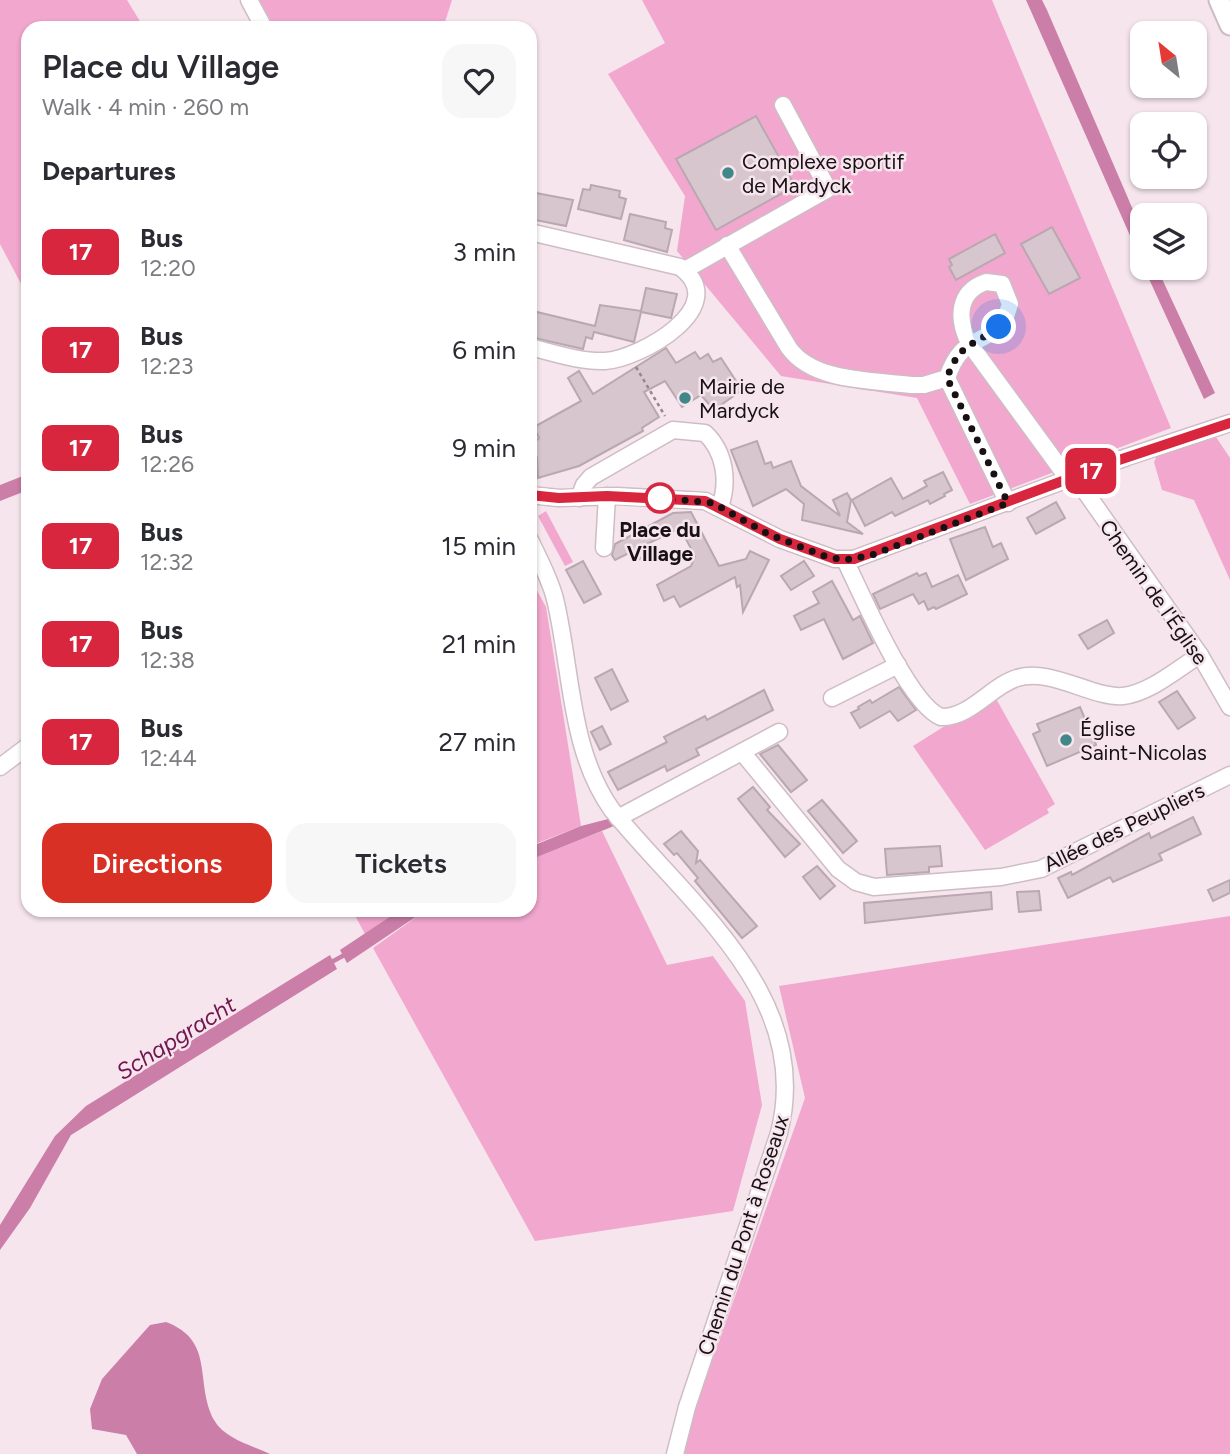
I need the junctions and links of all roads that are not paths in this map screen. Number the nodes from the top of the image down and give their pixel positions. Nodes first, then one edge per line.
1 (248, 0) edge
2 (1219, 0) edge
3 (260, 21) edge
4 (1230, 25) edge
5 (783, 105) dead end
6 (537, 234) edge
7 (727, 245) junction
8 (685, 270) junction
9 (537, 349) edge
10 (947, 378) junction
11 (1230, 423) edge
12 (1072, 479) junction
13 (537, 495) edge
14 (607, 496) junction
15 (579, 498) junction
16 (1008, 503) junction
17 (720, 507) junction
18 (604, 548) dead end
19 (537, 557) edge
20 (845, 560) junction
21 (1200, 655) junction
22 (898, 665) junction
23 (832, 698) dead end
24 (1230, 707) edge
25 (779, 732) dead end
26 (21, 752) edge
27 (742, 752) junction
28 (0, 767) edge
29 (1230, 775) edge
30 (618, 818) junction
31 (675, 1454) edge

1 - 3 street
2 - 4 main road
5 - 7 street
6 - 8 street
7 - 8 street
7 - 10 street
8 - 9 street
10 - 12 street, Chemin de l'Église
10 - 16 street
11 - 12 street
12 - 16 street
12 - 21 street, Chemin de l'Église
13 - 15 street
14 - 15 street
14 - 17 street
14 - 18 street
15 - 17 street
16 - 20 street
17 - 20 street
19 - 30 street, Chemin du Pont à Roseaux
20 - 22 street
21 - 22 street
21 - 24 street, Chemin de l'Église
22 - 23 street
25 - 27 street
26 - 28 street
27 - 29 street, Allée des Peupliers
27 - 30 street
30 - 31 street, Chemin du Pont à Roseaux

